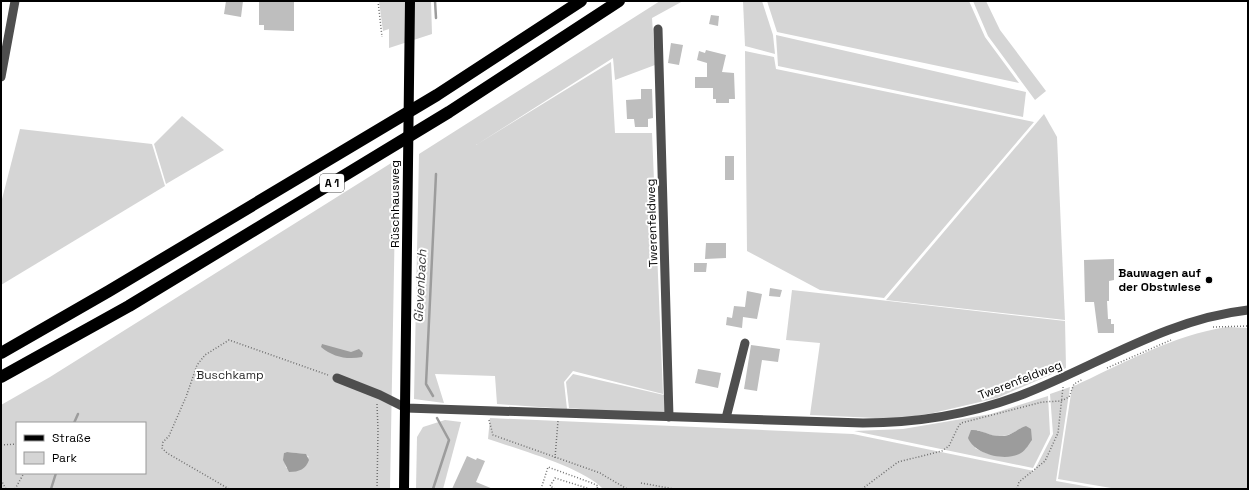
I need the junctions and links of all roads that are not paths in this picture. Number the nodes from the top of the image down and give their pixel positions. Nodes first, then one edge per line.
1 (15, 1) edge
2 (410, 1) edge
3 (581, 1) edge
4 (619, 1) edge
5 (658, 29) dead end
6 (1, 77) edge
7 (1248, 310) edge
8 (745, 343) dead end
9 (1, 353) edge
10 (1, 376) edge
11 (337, 378) road end
12 (406, 408) junction
13 (669, 417) junction
14 (726, 418) junction
15 (404, 489) edge

1 - 6 street
2 - 12 main road, Rüschhausweg
3 - 9 highway, A 1
4 - 10 highway, A 1
5 - 13 street, Twerenfeldweg
7 - 14 street, Twerenfeldweg
8 - 14 street
11 - 12 street
12 - 13 street, Twerenfeldweg
12 - 15 main road, Rüschhausweg
13 - 14 street, Twerenfeldweg

